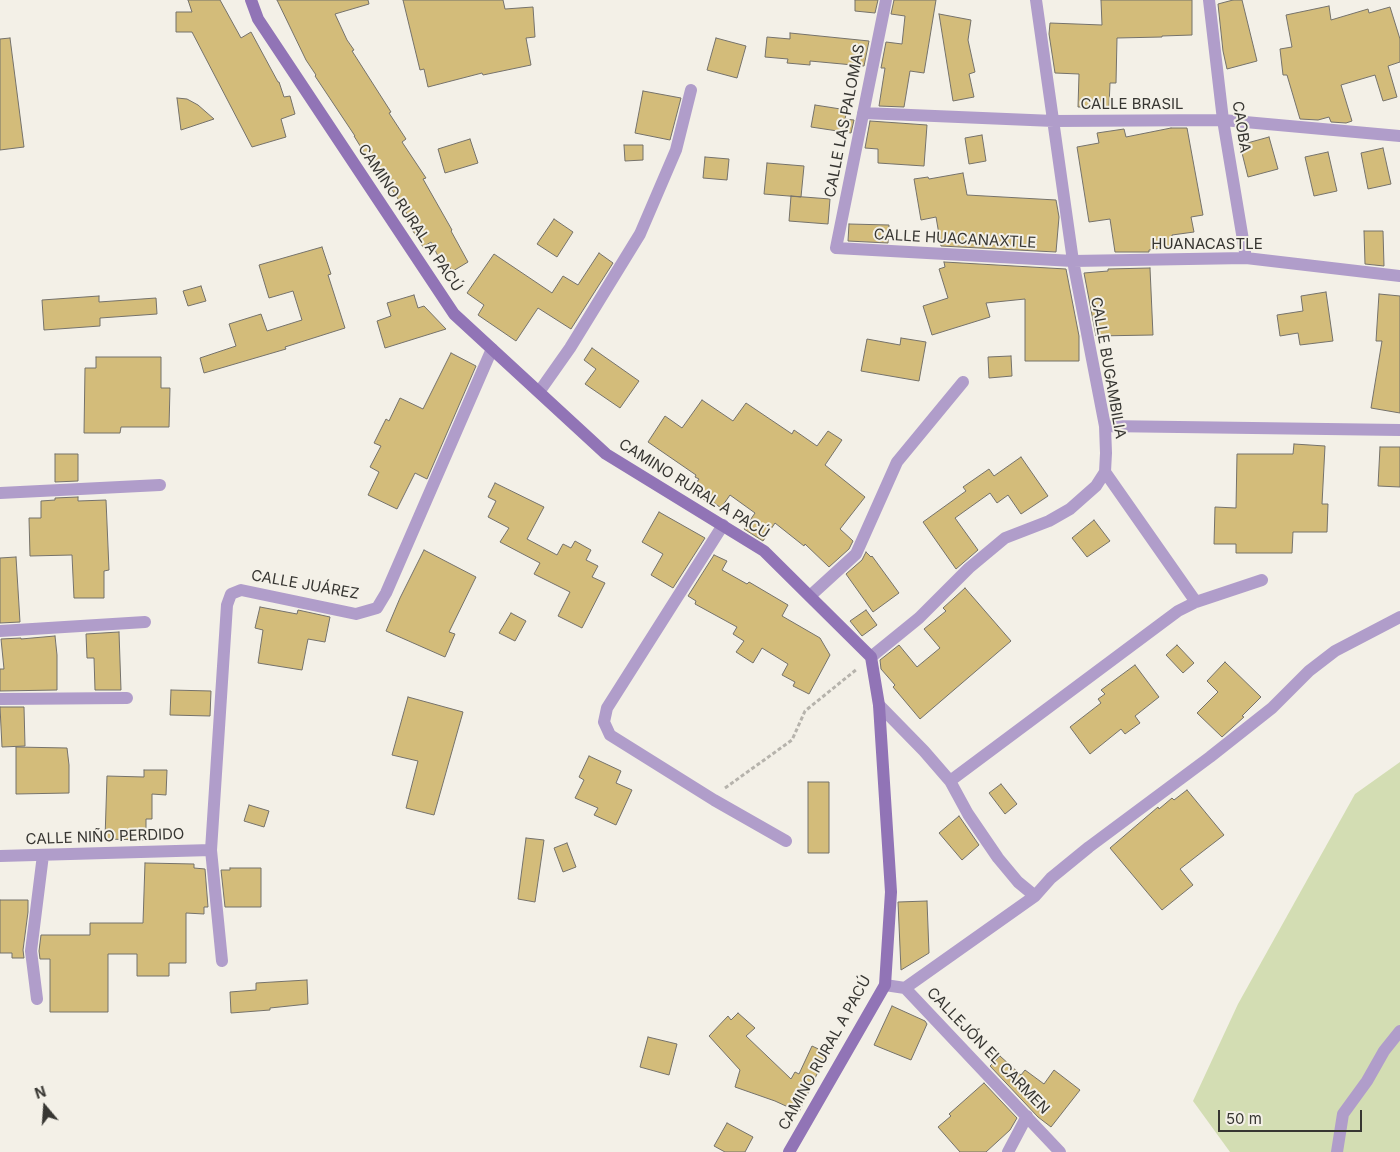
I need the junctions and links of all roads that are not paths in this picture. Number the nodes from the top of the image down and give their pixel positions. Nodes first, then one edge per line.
1 (251, 0) edge
2 (886, 0) edge
3 (1036, 0) edge
4 (1209, 0) edge
5 (691, 90) dead end
6 (863, 114) junction
7 (1223, 120) junction
8 (1054, 121) junction
9 (1400, 136) edge
10 (836, 248) joint
11 (1246, 258) junction
12 (1073, 261) junction
13 (1400, 276) edge
14 (492, 349) junction
15 (963, 382) dead end
16 (538, 392) junction
17 (1105, 426) junction
18 (1400, 430) edge
19 (1104, 472) junction
20 (160, 484) dead end
21 (0, 493) edge
22 (723, 525) junction
23 (1262, 580) dead end
24 (810, 596) junction
25 (1196, 602) junction
26 (1400, 617) edge
27 (145, 622) dead end
28 (0, 631) edge
29 (871, 657) junction
30 (127, 698) dead end
31 (0, 699) edge
32 (879, 704) junction
33 (950, 781) junction
34 (786, 841) dead end
35 (211, 850) junction
36 (43, 855) junction
37 (0, 856) edge
38 (1034, 896) junction
39 (222, 961) dead end
40 (885, 985) junction
41 (905, 988) junction
42 (37, 999) dead end
43 (1400, 1031) edge
44 (1027, 1116) junction
45 (789, 1152) edge
46 (1008, 1152) edge
47 (1060, 1152) edge
48 (1337, 1152) edge

1 - 14 street, CAMINO RURAL A PACÚ
2 - 6 street, CALLE LAS PALOMAS
3 - 8 street, CALLE BUGAMBILIA
4 - 7 street, CAOBA
5 - 16 street
6 - 8 street, CALLE BRASIL
6 - 10 street, CALLE LAS PALOMAS
7 - 8 street, CALLE BRASIL
7 - 9 street, CALLE BRASIL
7 - 11 street, CAOBA
8 - 12 street, CALLE BUGAMBILIA
10 - 12 street, CALLE HUACANAXTLE
11 - 12 street, HUANACASTLE
11 - 13 street, HUANACASTLE
12 - 17 street, CALLE BUGAMBILIA
14 - 16 street, CAMINO RURAL A PACÚ
14 - 35 street, CALLE JUÁREZ
15 - 24 street
16 - 22 street, CAMINO RURAL A PACÚ
17 - 18 street
17 - 19 street, CALLE BUGAMBILIA
19 - 25 street
19 - 29 street
20 - 21 street
22 - 24 street, CAMINO RURAL A PACÚ
22 - 34 street
23 - 25 street
24 - 29 street, CAMINO RURAL A PACÚ
25 - 33 street
26 - 38 street
27 - 28 street
29 - 32 street, CAMINO RURAL A PACÚ
30 - 31 street
32 - 33 street
32 - 40 street, CAMINO RURAL A PACÚ
33 - 38 street
35 - 36 street, CALLE NIÑO PERDIDO
35 - 39 street
36 - 37 street, CALLE NIÑO PERDIDO
36 - 42 street
38 - 41 street
40 - 41 street, CALLEJÓN EL CARMEN
40 - 45 street, CAMINO RURAL A PACÚ
41 - 44 street, CALLEJÓN EL CARMEN
43 - 48 street
44 - 46 street
44 - 47 street, CALLEJÓN EL CARMEN

